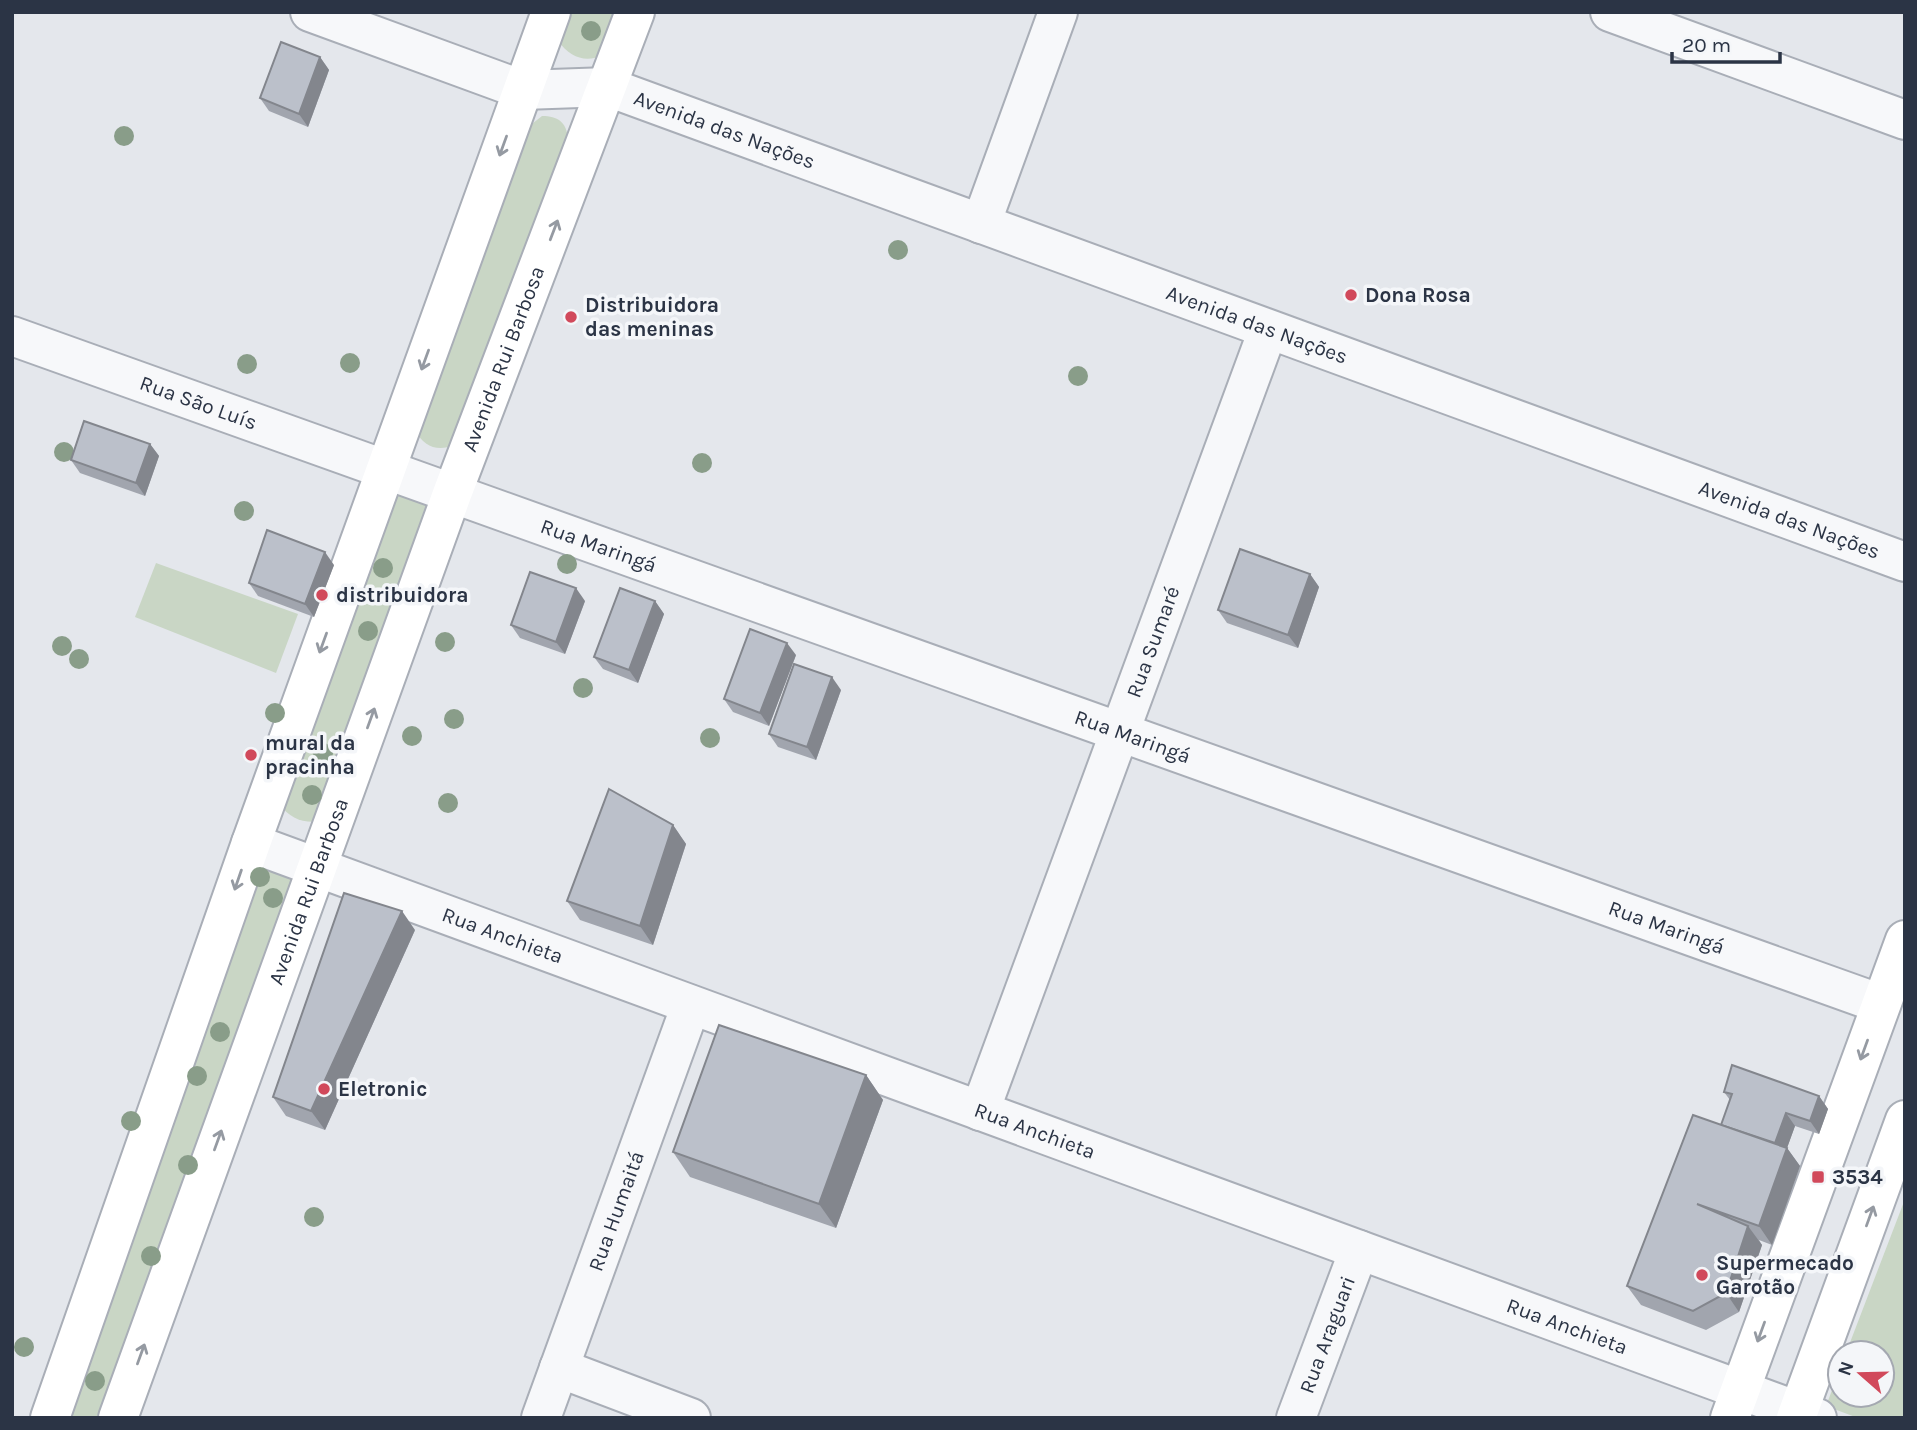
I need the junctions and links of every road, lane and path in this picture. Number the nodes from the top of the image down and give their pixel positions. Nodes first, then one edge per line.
1 (310, 12) edge
2 (551, 12) edge
3 (635, 12) edge
4 (1058, 12) edge
5 (1610, 12) edge
6 (608, 88) junction
7 (523, 90) junction
8 (1905, 120) edge
9 (981, 223) junction
10 (1268, 330) junction
11 (12, 336) edge
12 (386, 470) junction
13 (452, 494) junction
14 (1905, 562) edge
15 (1119, 733) junction
16 (251, 843) junction
17 (316, 867) junction
18 (1905, 940) edge
19 (1881, 1004) junction
20 (691, 1005) junction
21 (980, 1111) junction
22 (1905, 1120) edge
23 (1359, 1250) junction
24 (559, 1368) junction
25 (1735, 1403) edge
26 (1804, 1415) edge
27 (50, 1418) edge
28 (118, 1418) edge
29 (541, 1418) edge
30 (691, 1418) edge
31 (1296, 1418) edge

1 - 7 street
2 - 7 street
3 - 6 street, Avenida Rui Barbosa
4 - 9 street
5 - 8 street
6 - 7 street
6 - 9 street, Avenida das Nações
13 -> 6 street, Avenida Rui Barbosa
7 -> 12 street
9 - 10 street, Avenida das Nações
10 - 14 street, Avenida das Nações
10 - 15 street, Rua Sumaré
11 - 12 street, Rua São Luís
12 - 13 street, Rua Maringá
12 -> 16 street
13 - 15 street, Rua Maringá
17 -> 13 street, Avenida Rui Barbosa
15 - 19 street, Rua Maringá
15 - 21 street, Rua Sumaré
16 - 17 street, Rua Anchieta
16 -> 27 street
17 - 20 street, Rua Anchieta
28 -> 17 street, Avenida Rui Barbosa
18 - 19 street
19 -> 25 street
20 - 21 street, Rua Anchieta
20 - 24 street, Rua Humaitá
21 - 23 street, Rua Anchieta
26 -> 22 street
23 - 25 street, Rua Anchieta
23 - 31 street, Rua Araguari
24 - 29 street, Rua Humaitá
24 - 30 street
25 - 26 street, Rua Anchieta

